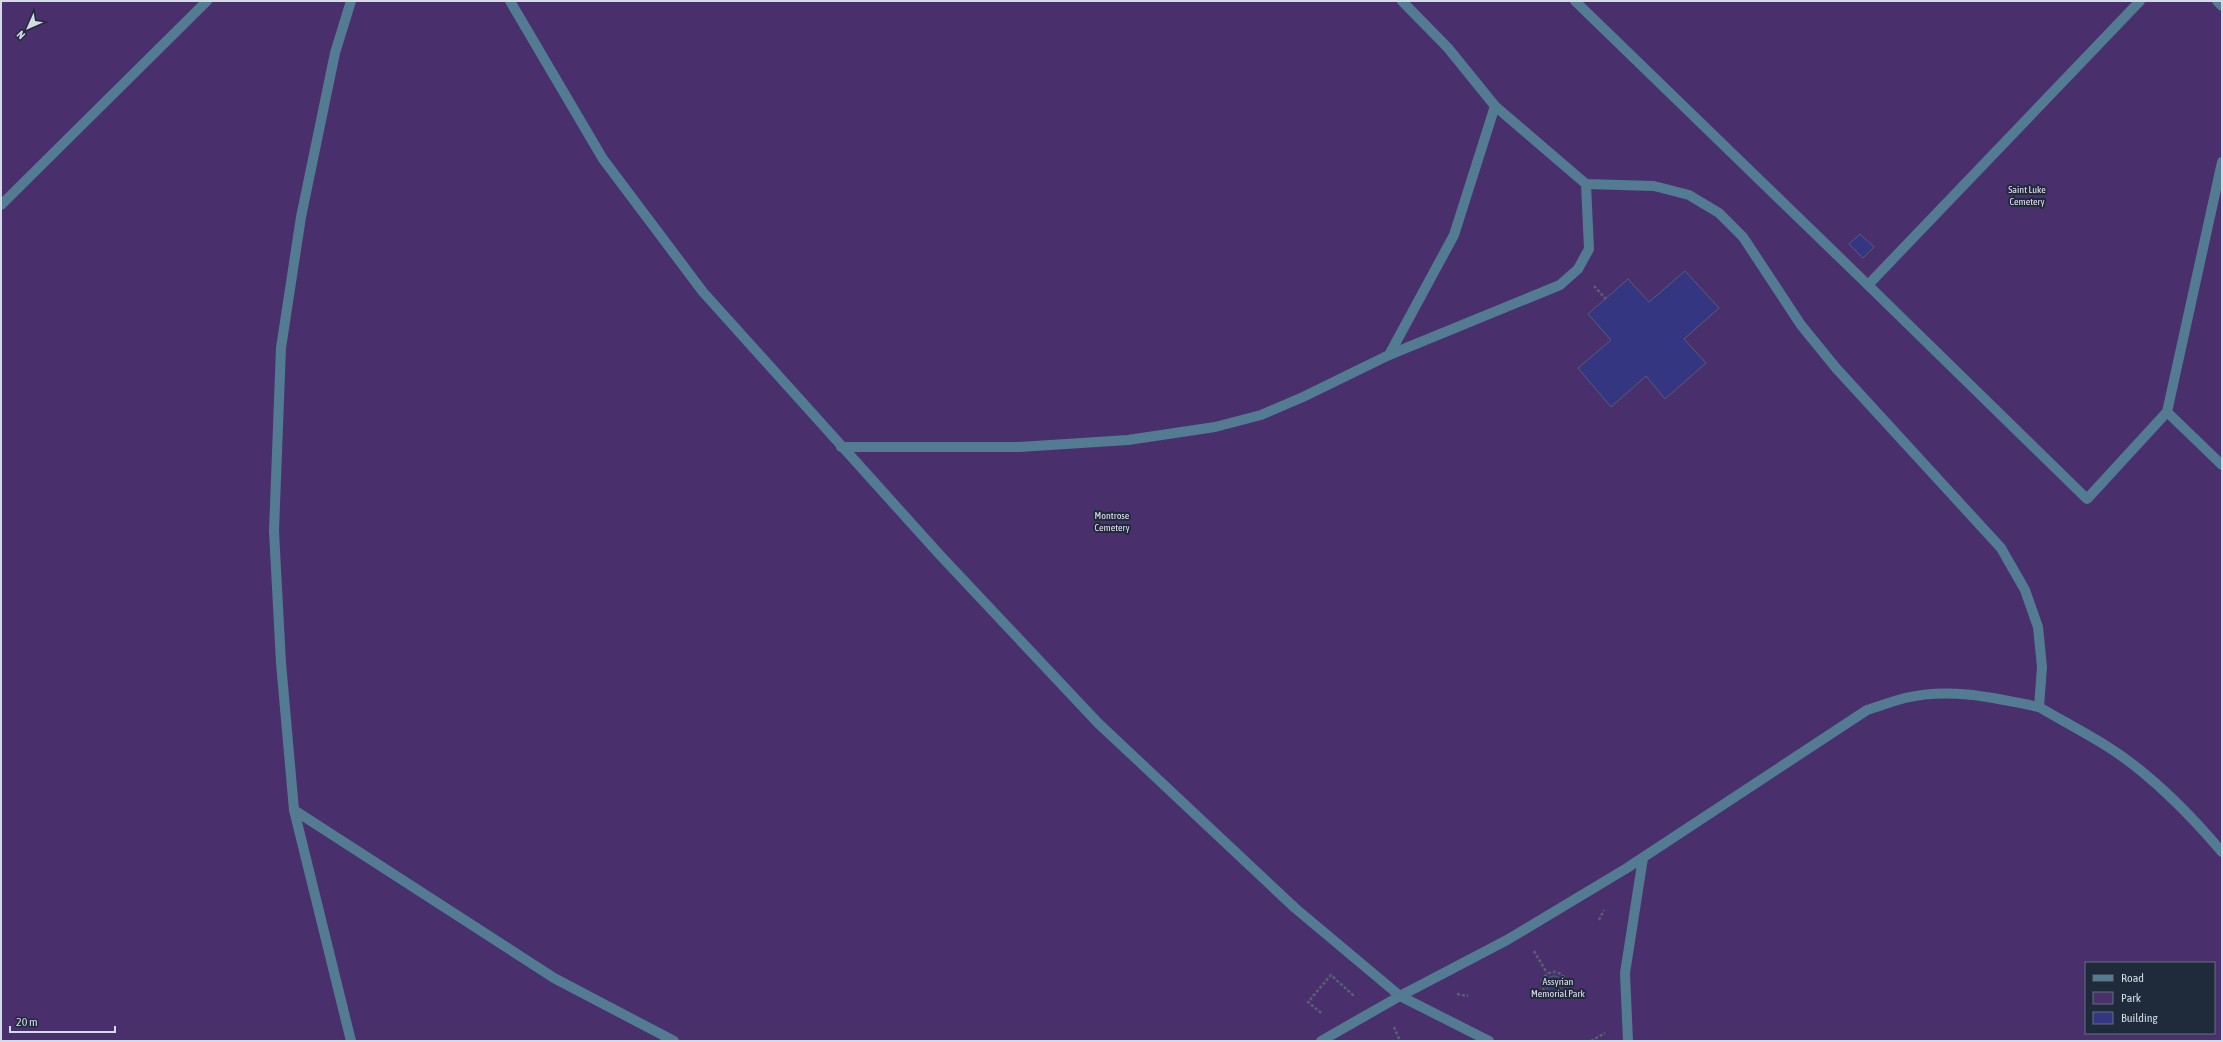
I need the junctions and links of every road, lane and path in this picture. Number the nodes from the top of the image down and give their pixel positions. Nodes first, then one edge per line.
1 (207, 1) edge
2 (351, 1) edge
3 (510, 1) edge
4 (1402, 1) edge
5 (1575, 1) edge
6 (2140, 1) edge
7 (2217, 1) edge
8 (2222, 6) edge
9 (1495, 106) junction
10 (2222, 162) edge
11 (1586, 184) junction
12 (1, 205) edge
13 (1868, 285) junction
14 (1598, 290) dead end
15 (1606, 299) dead end
16 (1389, 355) junction
17 (2167, 412) junction
18 (841, 447) junction
19 (2222, 465) edge
20 (2039, 707) junction
21 (294, 810) junction
22 (2222, 852) edge
23 (1643, 858) junction
24 (1564, 991) joint
25 (1400, 996) junction
26 (1373, 1011) junction
27 (1340, 1030) junction
28 (351, 1041) edge
29 (674, 1041) edge
30 (1321, 1041) edge
31 (1489, 1041) edge
32 (1628, 1041) edge

1 - 12 lane
2 - 21 lane
3 - 18 lane
4 - 9 lane
5 - 13 lane
6 - 13 lane
7 - 8 lane
9 - 11 lane
9 - 16 lane
10 - 17 lane
11 - 16 lane
11 - 20 lane
13 - 17 lane
14 - 15 path
16 - 18 lane
17 - 19 lane
18 - 25 lane
20 - 22 lane
20 - 23 lane
21 - 28 lane
21 - 29 lane
23 - 25 lane
23 - 32 lane
24 - 24 path
25 - 26 lane
25 - 31 lane
26 - 27 lane
26 - 27 path
27 - 30 lane

